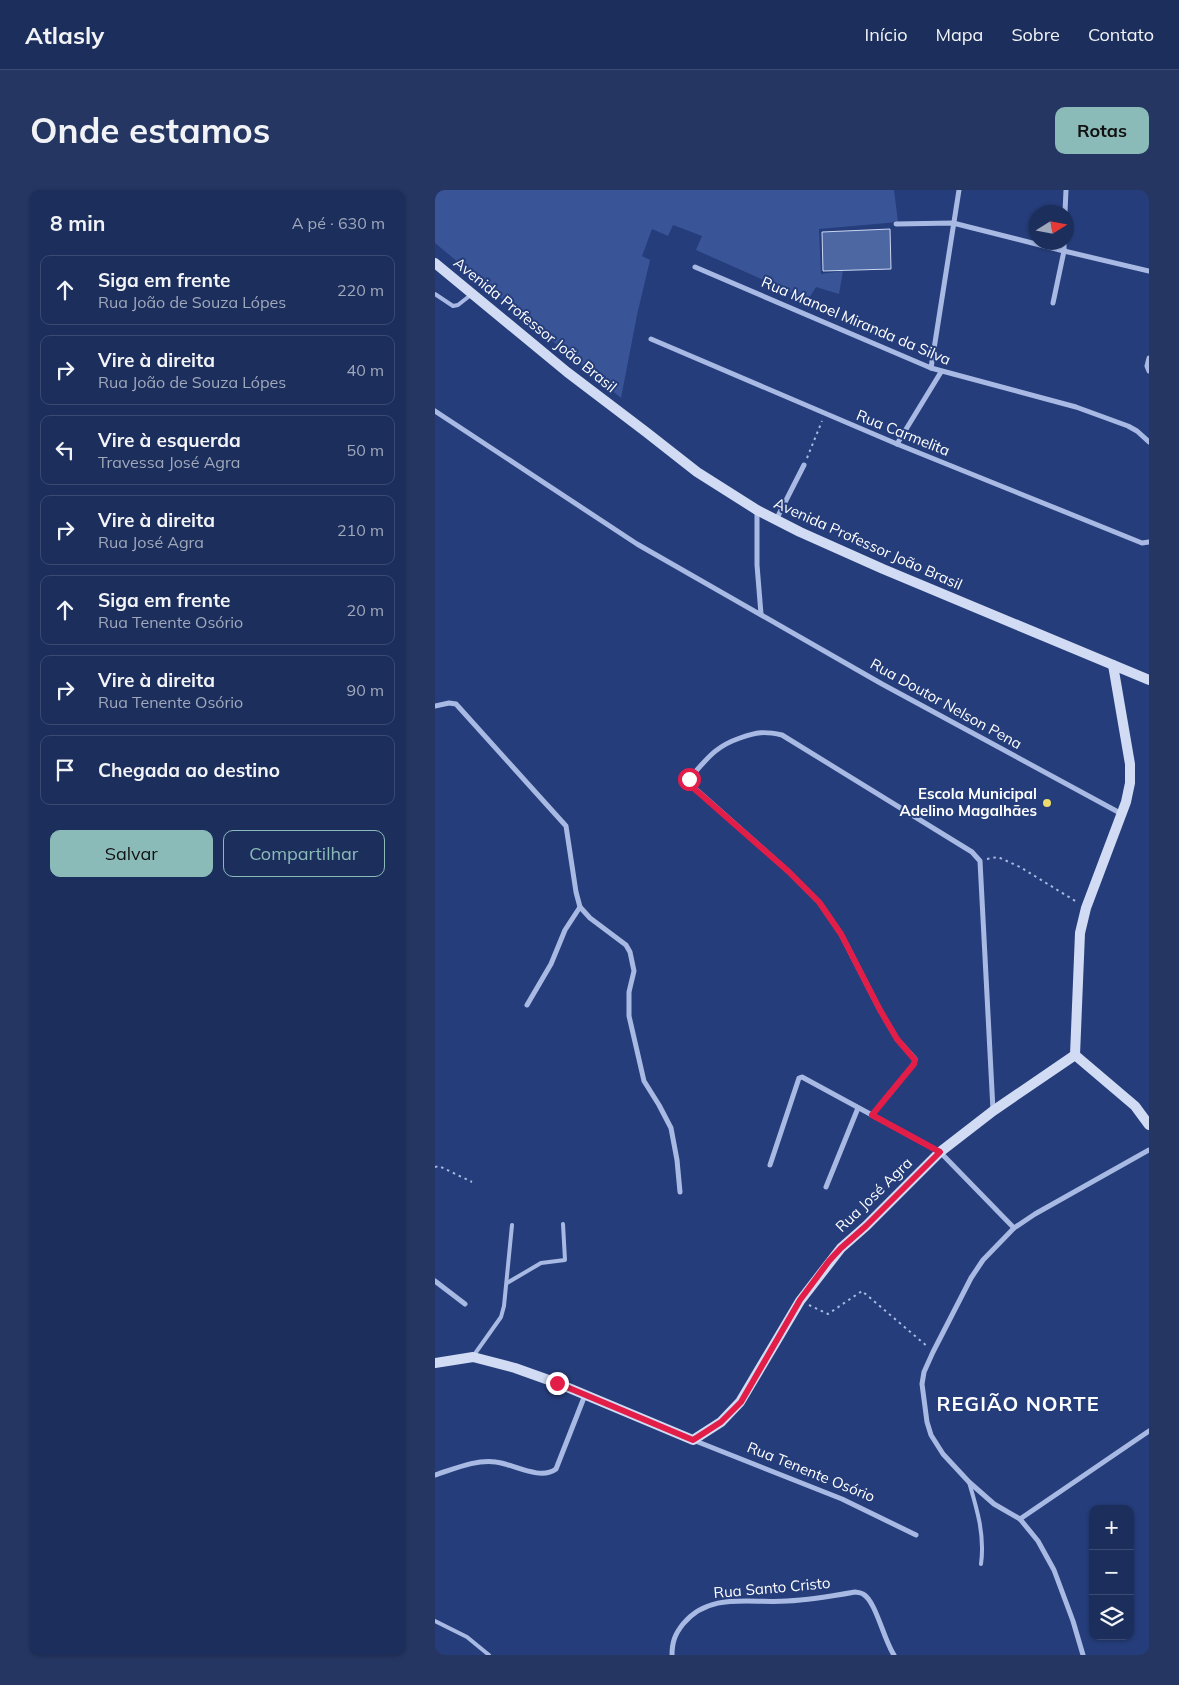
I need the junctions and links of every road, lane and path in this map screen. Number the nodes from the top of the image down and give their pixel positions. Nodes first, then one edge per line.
1 (959, 190) edge
2 (1066, 190) edge
3 (1065, 205) edge
4 (953, 222) junction
5 (896, 224) dead end
6 (1064, 251) junction
7 (435, 264) edge
8 (695, 266) dead end
9 (1149, 271) edge
10 (435, 294) edge
11 (472, 294) junction
12 (1053, 303) dead end
13 (651, 339) dead end
14 (1149, 358) edge
15 (931, 368) junction
16 (1148, 370) edge
17 (941, 372) junction
18 (435, 411) edge
19 (825, 414) junction
20 (1149, 442) edge
21 (897, 444) junction
22 (804, 465) joint
23 (757, 510) junction
24 (775, 521) junction
25 (1149, 542) edge
26 (761, 614) junction
27 (1113, 665) junction
28 (1149, 680) edge
29 (435, 706) edge
30 (1120, 813) junction
31 (980, 861) junction
32 (580, 907) junction
33 (1086, 908) junction
34 (527, 1005) dead end
35 (1075, 1055) junction
36 (858, 1108) junction
37 (993, 1111) junction
38 (872, 1115) junction
39 (1149, 1125) edge
40 (1149, 1150) edge
41 (940, 1152) junction
42 (770, 1165) dead end
43 (435, 1167) edge
44 (473, 1182) dead end
45 (826, 1187) dead end
46 (679, 1192) dead end
47 (563, 1224) dead end
48 (512, 1225) dead end
49 (1014, 1228) junction
50 (435, 1281) edge
51 (507, 1283) junction
52 (800, 1300) junction
53 (465, 1304) dead end
54 (933, 1352) junction
55 (473, 1357) junction
56 (435, 1363) edge
57 (585, 1395) junction
58 (1149, 1431) edge
59 (693, 1440) junction
60 (435, 1474) edge
61 (969, 1482) junction
62 (1020, 1519) junction
63 (916, 1535) dead end
64 (981, 1564) dead end
65 (435, 1621) edge
66 (489, 1655) edge
67 (672, 1655) edge
68 (894, 1655) edge
69 (1083, 1655) edge

1 - 4 street
2 - 3 street
4 - 5 street
4 - 6 street
4 - 15 street
6 - 9 street
6 - 12 street
7 - 11 street, Avenida Professor João Brasil
8 - 15 street, Rua Manoel Miranda da Silva
10 - 11 lane
11 - 23 street, Avenida Professor João Brasil
13 - 19 street, Rua Carmelita
14 - 16 street
15 - 17 street, Rua Manoel Miranda da Silva
17 - 20 street, Rua Manoel Miranda da Silva
17 - 21 street
18 - 26 street, Rua Doutor Nelson Pena
19 - 21 street, Rua Carmelita
19 - 22 path
21 - 25 street, Rua Carmelita
22 - 24 street
23 - 24 street, Avenida Professor João Brasil
23 - 26 street
24 - 27 street, Avenida Professor João Brasil
26 - 30 street, Rua Doutor Nelson Pena
27 - 28 street, Avenida Professor João Brasil
27 - 30 street
29 - 32 street
30 - 33 street
31 - 33 path
31 - 37 street
31 - 38 street
32 - 34 street
32 - 46 street
33 - 35 street
35 - 37 street, Rua José Agra
35 - 39 street
36 - 38 street
36 - 42 street
36 - 45 street
37 - 41 street, Rua José Agra
38 - 41 street
40 - 49 street
41 - 49 street
41 - 52 street, Rua José Agra
43 - 44 path
47 - 51 lane
48 - 51 lane
49 - 54 street
50 - 53 street
51 - 55 lane
52 - 54 path
52 - 59 street, Rua José Agra
54 - 61 street
55 - 56 street, Rua Tenente Osório
55 - 57 street, Rua Tenente Osório
57 - 59 street, Rua Tenente Osório
57 - 60 street
58 - 62 street
59 - 63 street, Rua Tenente Osório
61 - 62 street
61 - 64 lane
62 - 69 street
65 - 66 lane
67 - 68 street, Rua Santo Cristo

